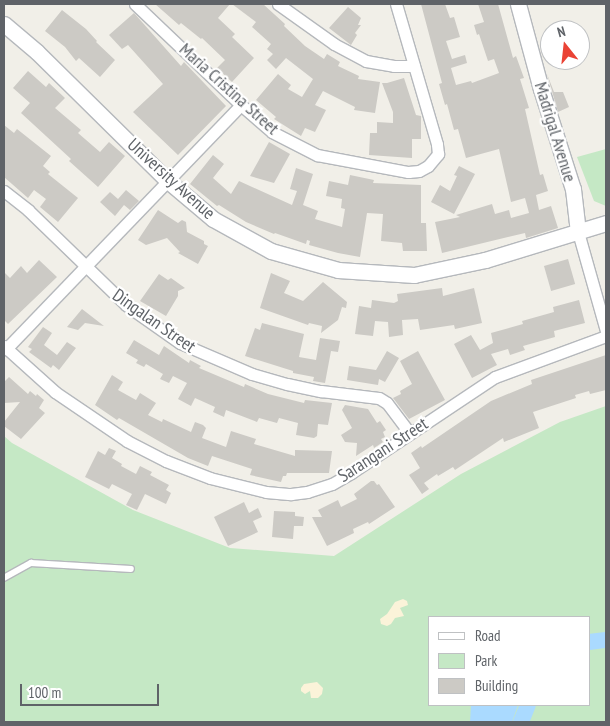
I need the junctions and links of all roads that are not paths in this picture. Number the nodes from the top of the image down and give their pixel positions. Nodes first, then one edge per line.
1 (136, 4) edge
2 (278, 4) edge
3 (396, 4) edge
4 (518, 4) edge
5 (4, 24) edge
6 (414, 66) junction
7 (241, 106) junction
8 (168, 181) junction
9 (4, 191) edge
10 (606, 223) edge
11 (578, 232) junction
12 (84, 266) junction
13 (606, 331) edge
14 (606, 336) edge
15 (5, 348) edge
16 (410, 433) junction
17 (131, 569) dead end
18 (4, 578) edge

1 - 7 street, Maria Cristina Street
2 - 6 street
3 - 6 street, Maria Cristina Street
4 - 11 street, Madrigal Avenue
5 - 8 street, University Avenue
6 - 7 street, Maria Cristina Street
7 - 8 street
8 - 11 street, University Avenue
8 - 12 street
9 - 12 street, Dingalan Street
10 - 11 street, University Avenue
11 - 13 street
12 - 15 street
12 - 16 street, Dingalan Street
14 - 16 street, Sarangani Street
15 - 16 street, Sarangani Street
17 - 18 lane

